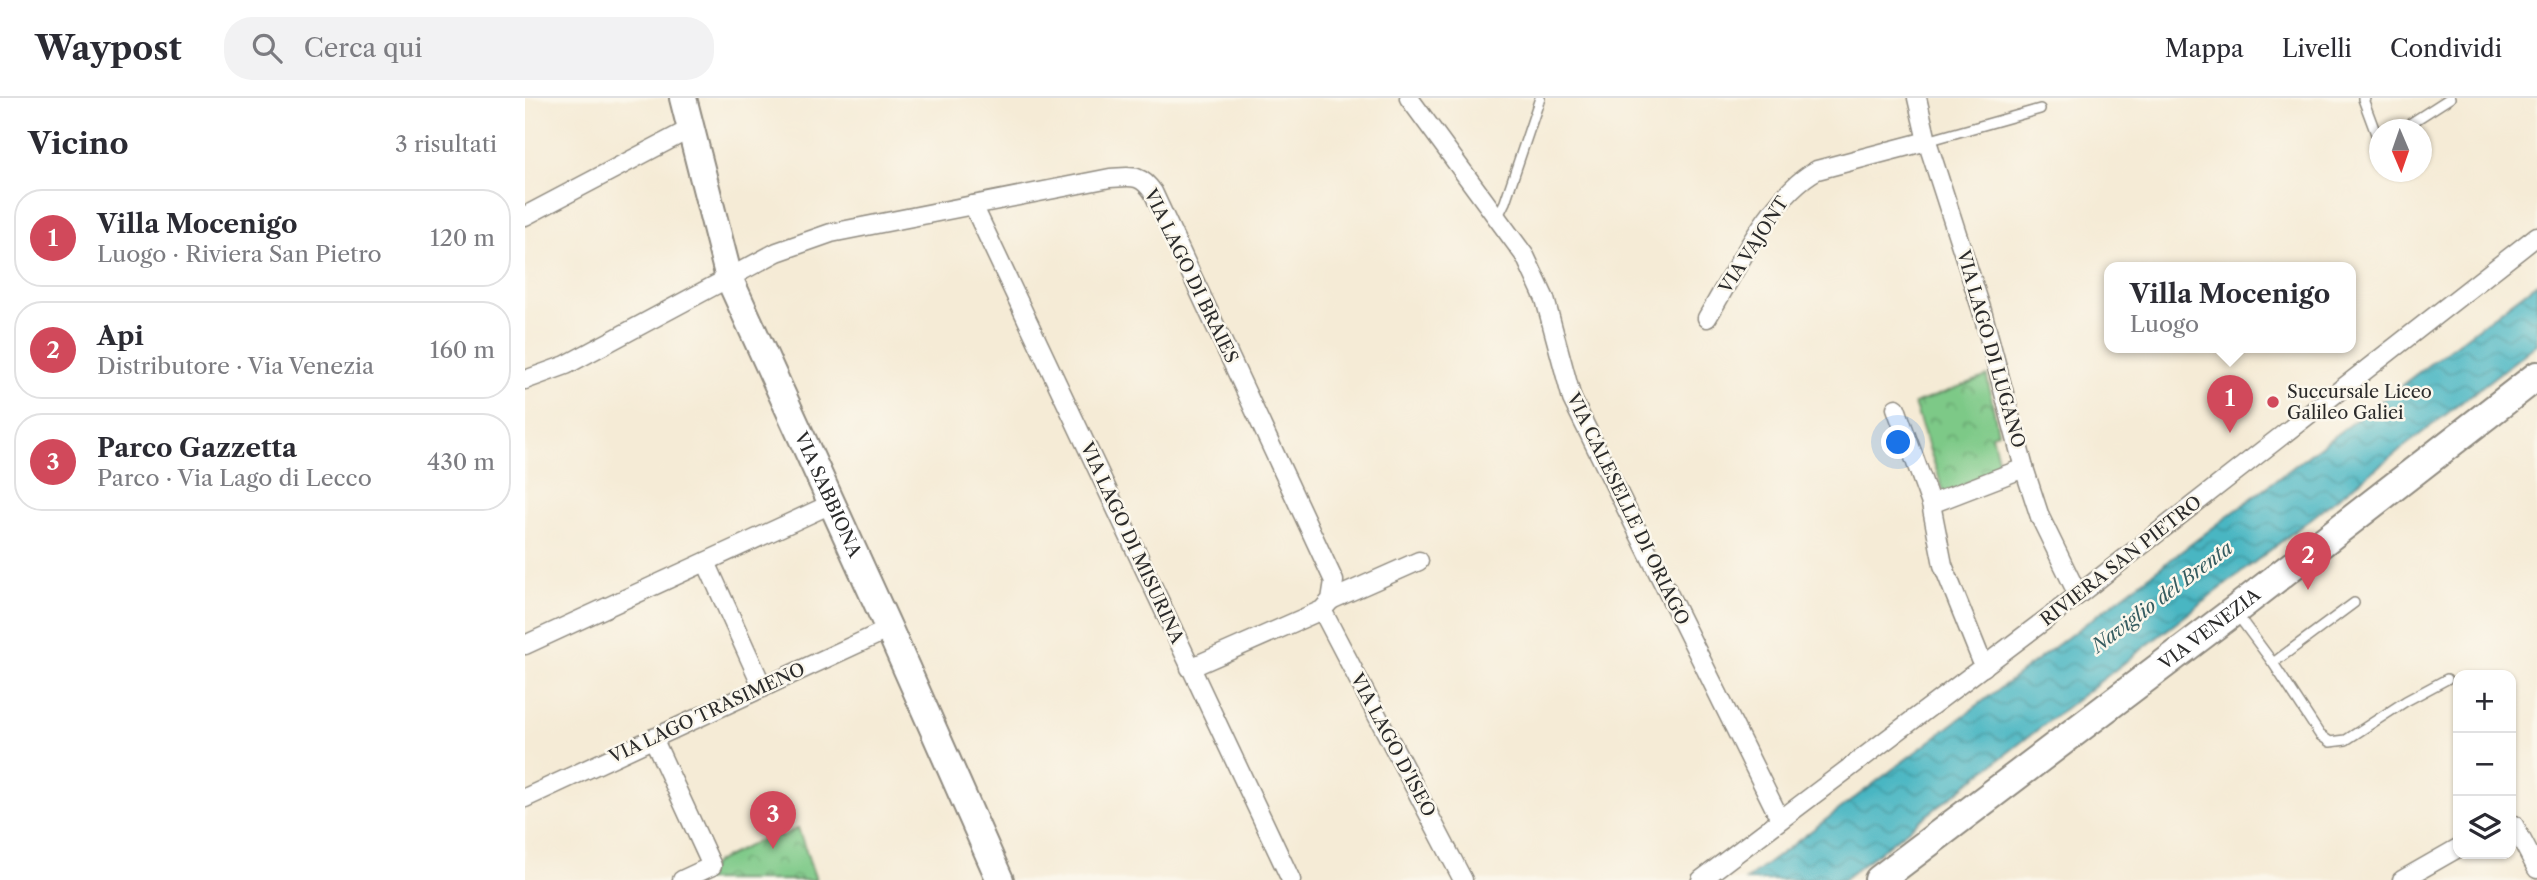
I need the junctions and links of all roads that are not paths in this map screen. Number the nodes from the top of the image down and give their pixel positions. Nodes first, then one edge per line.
1 (683, 98) edge
2 (1409, 98) edge
3 (1540, 98) edge
4 (1917, 98) edge
5 (2365, 98) edge
6 (2450, 98) edge
7 (2040, 109) dead end
8 (2370, 119) edge
9 (2417, 119) edge
10 (690, 129) junction
11 (1927, 141) junction
12 (974, 205) junction
13 (525, 216) edge
14 (1497, 218) junction
15 (2537, 236) edge
16 (729, 278) junction
17 (1707, 318) dead end
18 (2537, 376) edge
19 (525, 380) edge
20 (1896, 408) dead end
21 (2024, 468) junction
22 (831, 504) junction
23 (1931, 504) junction
24 (1419, 561) dead end
25 (706, 562) junction
26 (2078, 594) junction
27 (2354, 603) dead end
28 (1327, 605) junction
29 (2234, 611) junction
30 (889, 629) junction
31 (525, 645) edge
32 (2273, 663) junction
33 (1984, 667) junction
34 (1190, 668) junction
35 (2447, 678) dead end
36 (763, 688) junction
37 (653, 738) junction
38 (525, 798) edge
39 (1780, 819) junction
40 (2516, 829) edge
41 (2453, 851) edge
42 (2537, 869) edge
43 (682, 880) edge
44 (1000, 880) edge
45 (1291, 880) edge
46 (1463, 880) edge
47 (1701, 880) edge
48 (1879, 880) edge
49 (2402, 880) edge

1 - 10 street, VIA SABBIONA
2 - 14 street, VIA CALESELLE DI ORIAGO
3 - 14 lane
4 - 11 street, VIA LAGO DI LUGANO
5 - 8 lane
6 - 9 lane
7 - 11 lane
10 - 13 street
10 - 16 street, VIA SABBIONA
11 - 17 street, VIA VAJONT
11 - 21 street, VIA LAGO DI LUGANO
12 - 16 street, VIA LAGO DI BRAIES
12 - 28 street, VIA LAGO DI BRAIES
12 - 34 street, VIA LAGO DI MISURINA
14 - 39 street, VIA CALESELLE DI ORIAGO
15 - 26 street, RIVIERA SAN PIETRO
16 - 19 street, VIA LAGO DI BRAIES
16 - 22 street, VIA SABBIONA
18 - 29 main road, VIA VENEZIA
20 - 23 street
21 - 23 street
21 - 26 street, VIA LAGO DI LUGANO
22 - 25 street
22 - 30 street, VIA SABBIONA
23 - 33 street
24 - 28 street
25 - 31 street
25 - 36 street
26 - 33 street, RIVIERA SAN PIETRO
27 - 32 lane
28 - 34 street
28 - 46 street, VIA LAGO D'ISEO
29 - 32 lane
29 - 48 main road, VIA VENEZIA
30 - 36 street, VIA LAGO TRASIMENO
30 - 44 street, VIA SABBIONA
32 - 35 lane
33 - 39 street, RIVIERA SAN PIETRO
34 - 45 street, VIA LAGO DI MISURINA
36 - 37 street, VIA LAGO TRASIMENO
37 - 38 street, VIA LAGO TRASIMENO
37 - 43 street
39 - 47 street, RIVIERA SAN PIETRO
40 - 42 street
41 - 49 street

